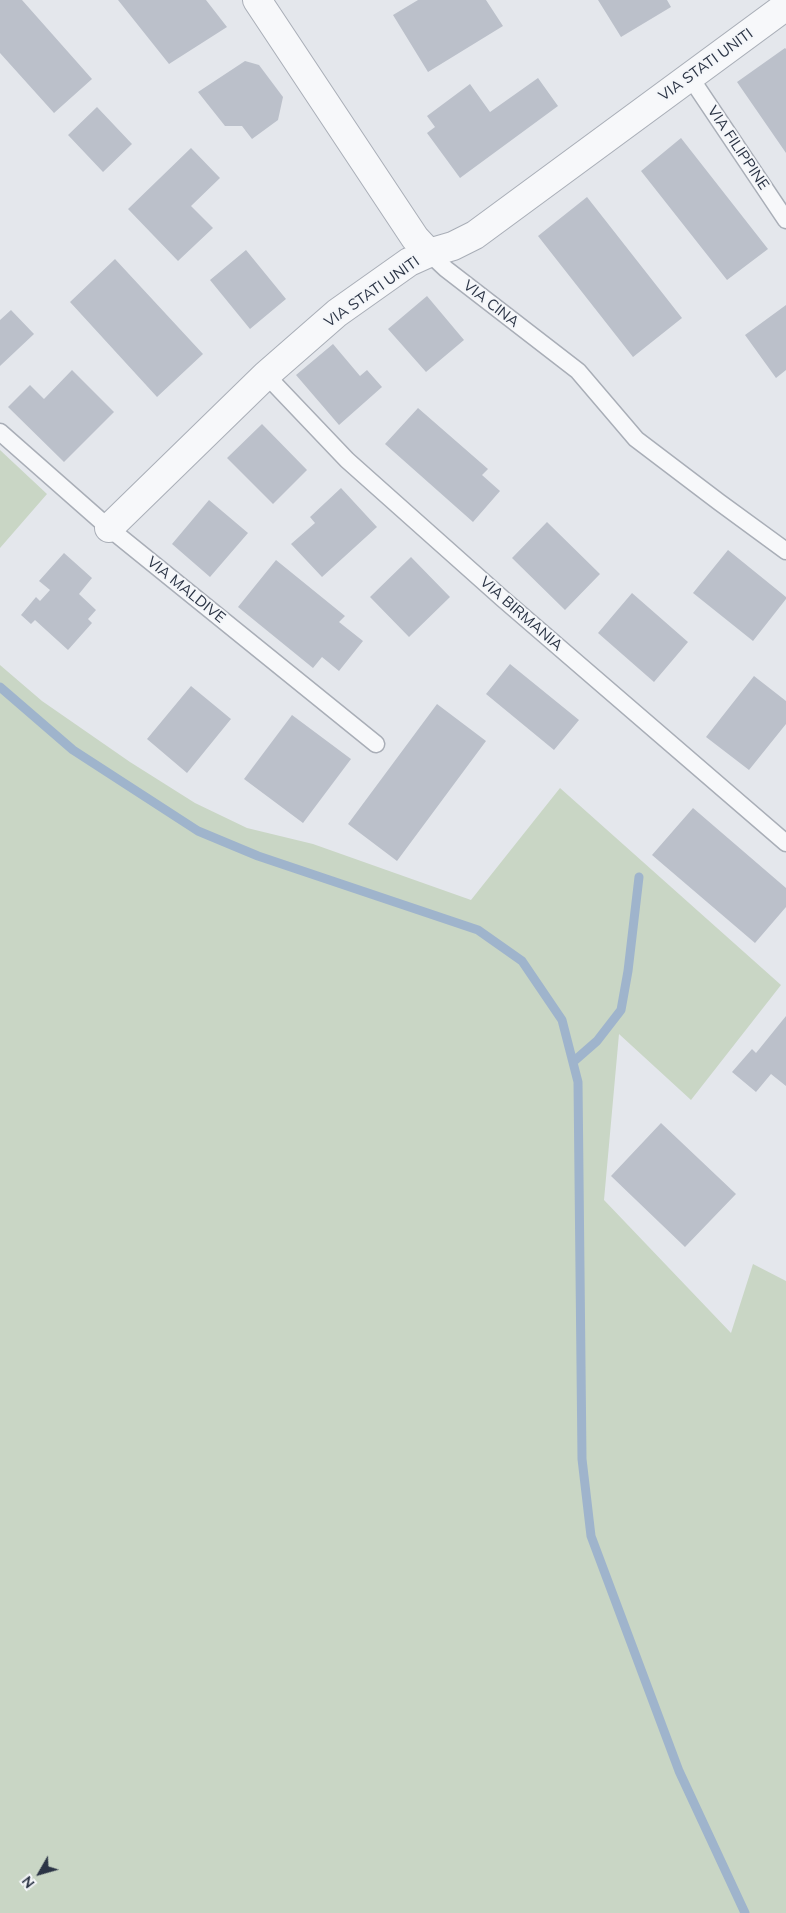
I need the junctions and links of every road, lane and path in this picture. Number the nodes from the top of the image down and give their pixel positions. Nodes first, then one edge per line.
1 (257, 0) edge
2 (786, 6) edge
3 (690, 77) junction
4 (786, 220) edge
5 (429, 252) junction
6 (266, 376) junction
7 (0, 432) edge
8 (109, 528) junction
9 (786, 550) edge
10 (376, 744) dead end
11 (786, 843) edge

1 - 5 street, VIA CINA
2 - 3 street, VIA STATI UNITI
3 - 4 lane, VIA FILIPPINE
3 - 5 street, VIA STATI UNITI
5 - 6 street, VIA STATI UNITI
5 - 9 lane, VIA CINA
6 - 8 street, VIA STATI UNITI
6 - 11 lane, VIA BIRMANIA
7 - 8 lane, VIA MALDIVE
8 - 10 lane, VIA MALDIVE

